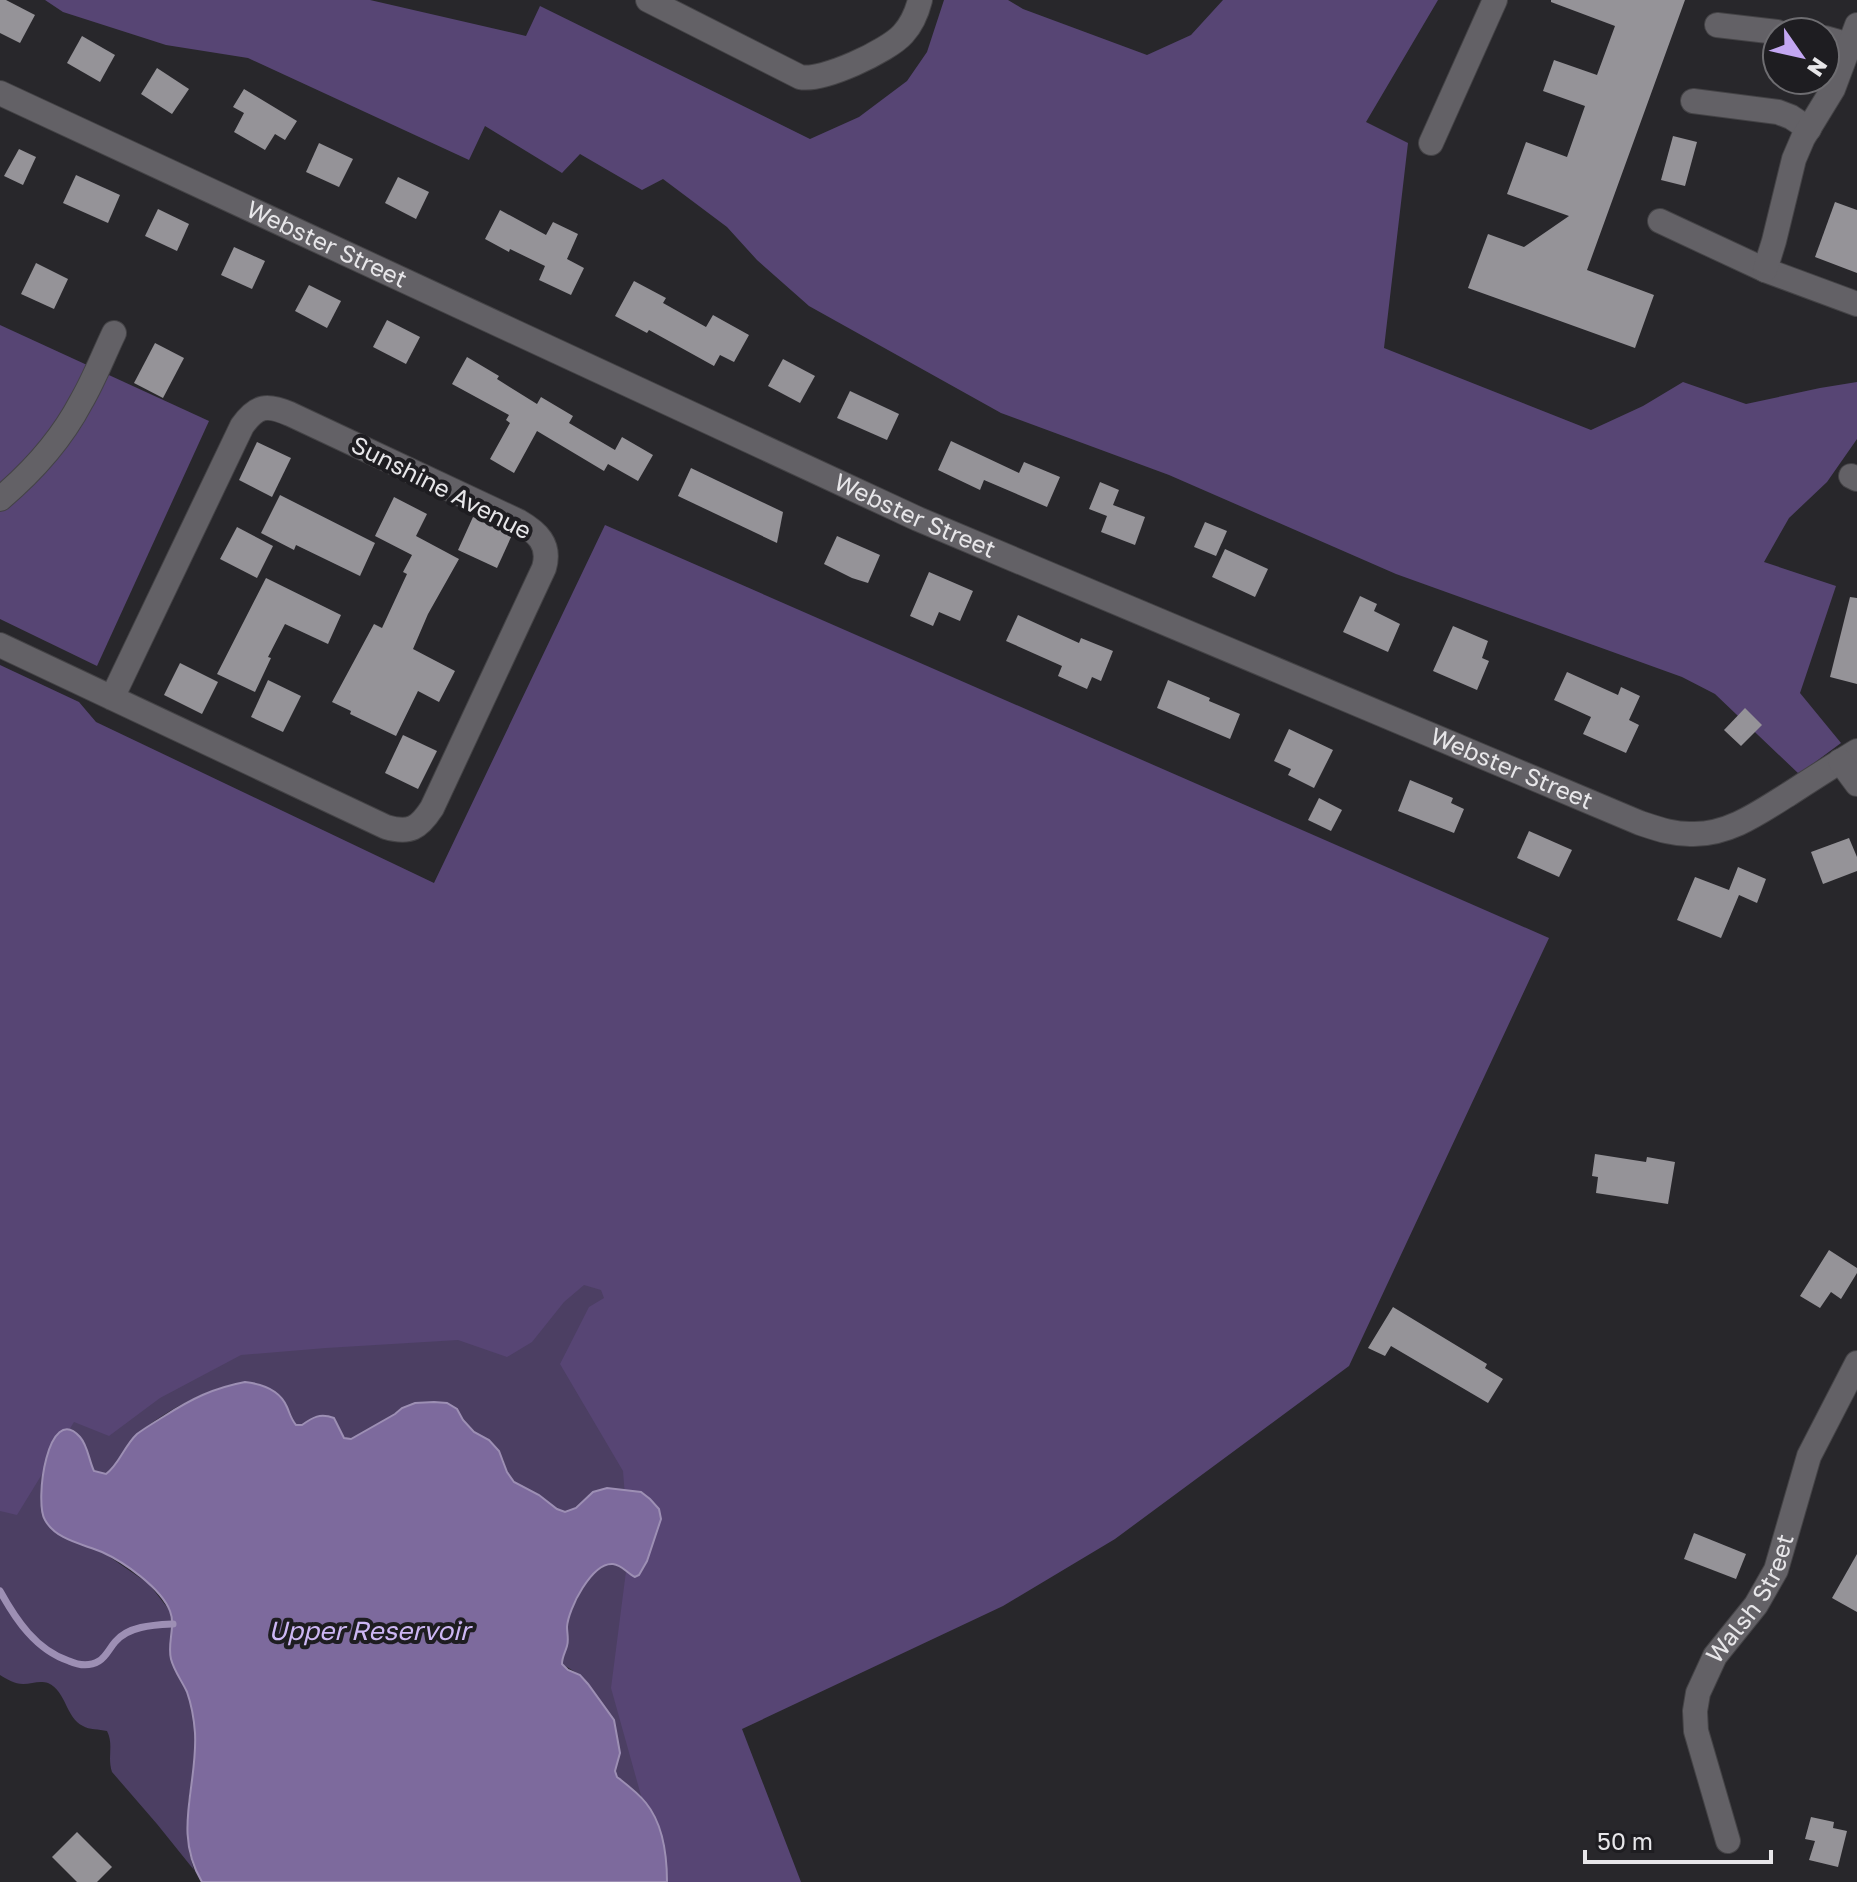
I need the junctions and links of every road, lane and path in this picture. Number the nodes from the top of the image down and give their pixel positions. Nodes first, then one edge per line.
1 (648, 0) edge
2 (920, 0) edge
3 (1495, 0) edge
4 (1717, 25) dead end
5 (1761, 30) edge
6 (1854, 35) edge
7 (0, 93) edge
8 (1693, 101) dead end
9 (1809, 129) junction
10 (1431, 143) dead end
11 (1660, 221) dead end
12 (1765, 270) junction
13 (1857, 304) edge
14 (114, 333) dead end
15 (0, 499) edge
16 (0, 645) edge
17 (112, 698) junction
18 (1848, 756) edge
19 (1857, 784) edge
20 (1857, 1363) edge
21 (1728, 1841) dead end

1 - 2 street
3 - 10 street
4 - 5 street
6 - 9 street
7 - 18 street, Webster Street
8 - 9 street
9 - 12 street
11 - 12 street
12 - 13 street
14 - 15 street
16 - 17 street, Sunshine Avenue
17 - 17 street, Sunshine Avenue
18 - 19 street
20 - 21 street, Walsh Street

